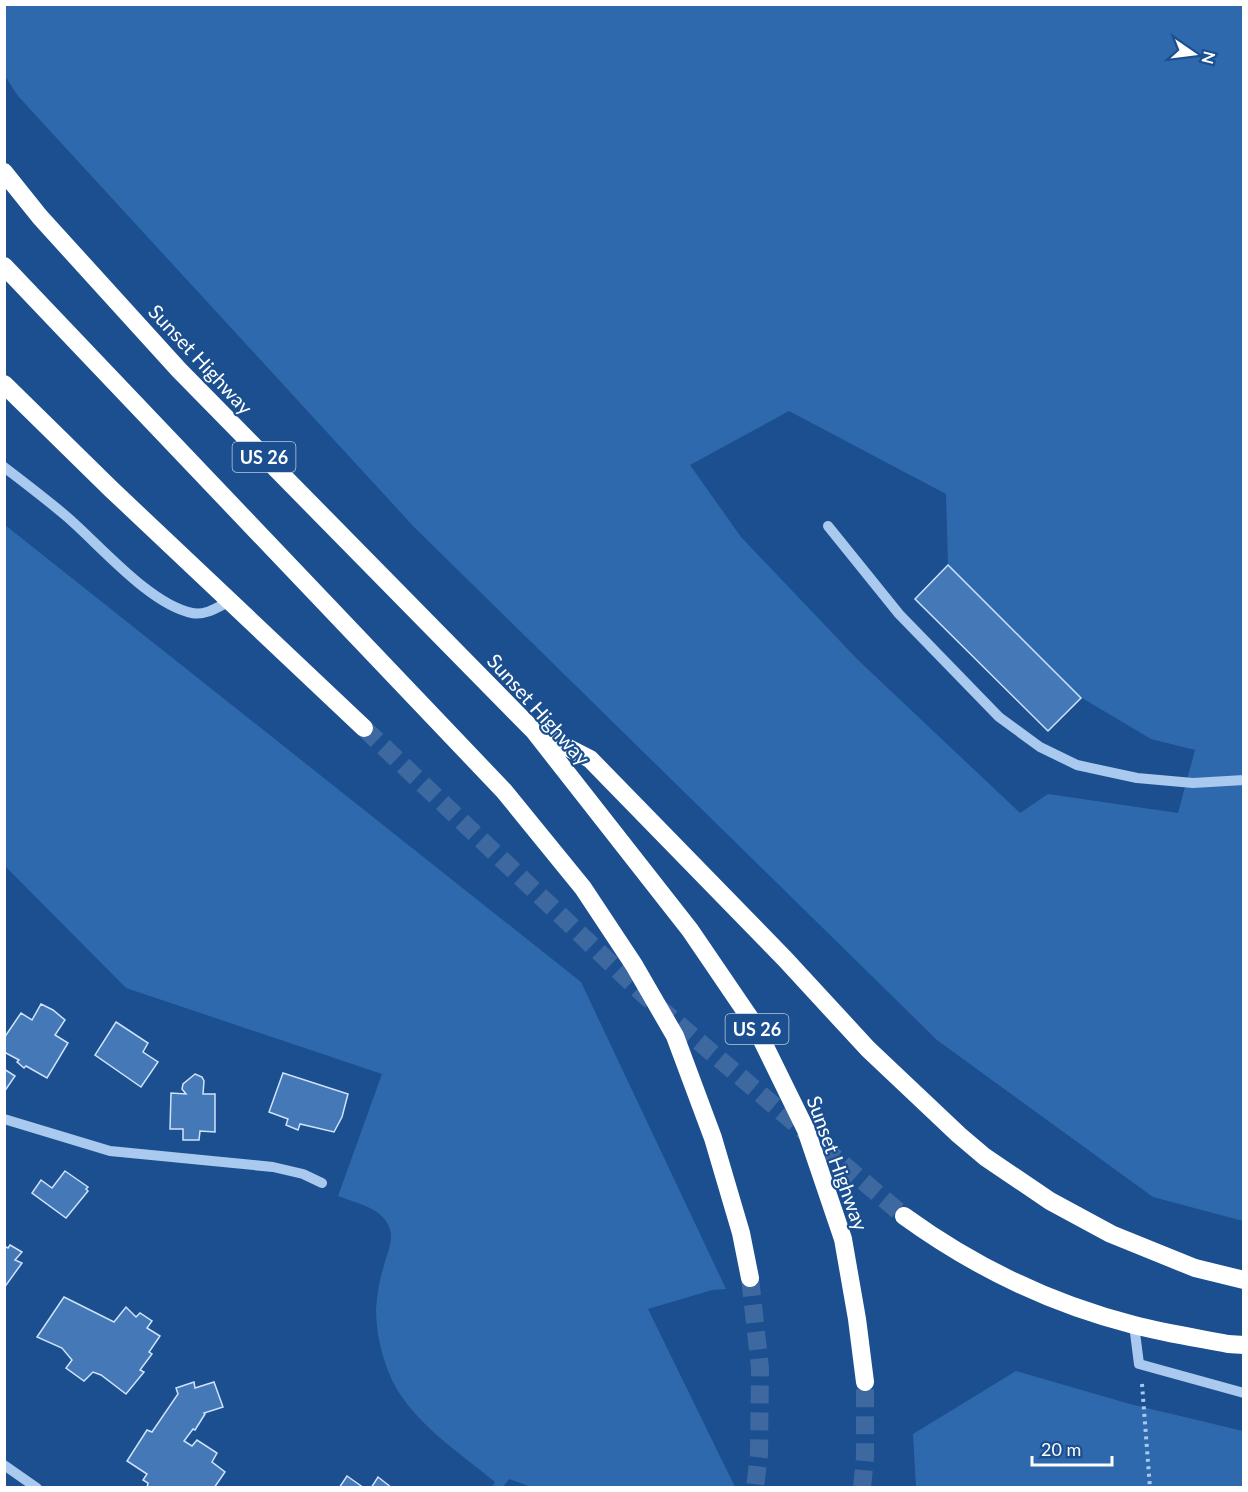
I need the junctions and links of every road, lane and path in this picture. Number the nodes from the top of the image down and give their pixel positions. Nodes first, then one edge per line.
1 (4, 172) edge
2 (4, 266) edge
3 (4, 384) edge
4 (4, 467) edge
5 (828, 526) dead end
6 (230, 601) junction
7 (364, 728) tunnel mouth
8 (534, 731) junction
9 (1244, 780) edge
10 (4, 1119) edge
11 (322, 1183) dead end
12 (904, 1216) tunnel mouth
13 (750, 1278) tunnel mouth
14 (1244, 1280) edge
15 (1134, 1325) junction
16 (1244, 1346) edge
17 (1139, 1364) junction
18 (864, 1382) tunnel mouth
19 (1244, 1393) edge
20 (4, 1465) edge
21 (37, 1488) edge
22 (1150, 1488) edge

1 - 8 highway, Sunset Highway / US 26
2 - 13 highway, US 26
3 - 6 highway
4 - 6 street
5 - 9 street
6 - 7 highway
8 - 14 highway
8 - 18 highway, Sunset Highway / US 26
10 - 11 street
12 - 15 highway
15 - 16 highway
15 - 17 street
17 - 19 street
17 - 22 path
20 - 21 street

